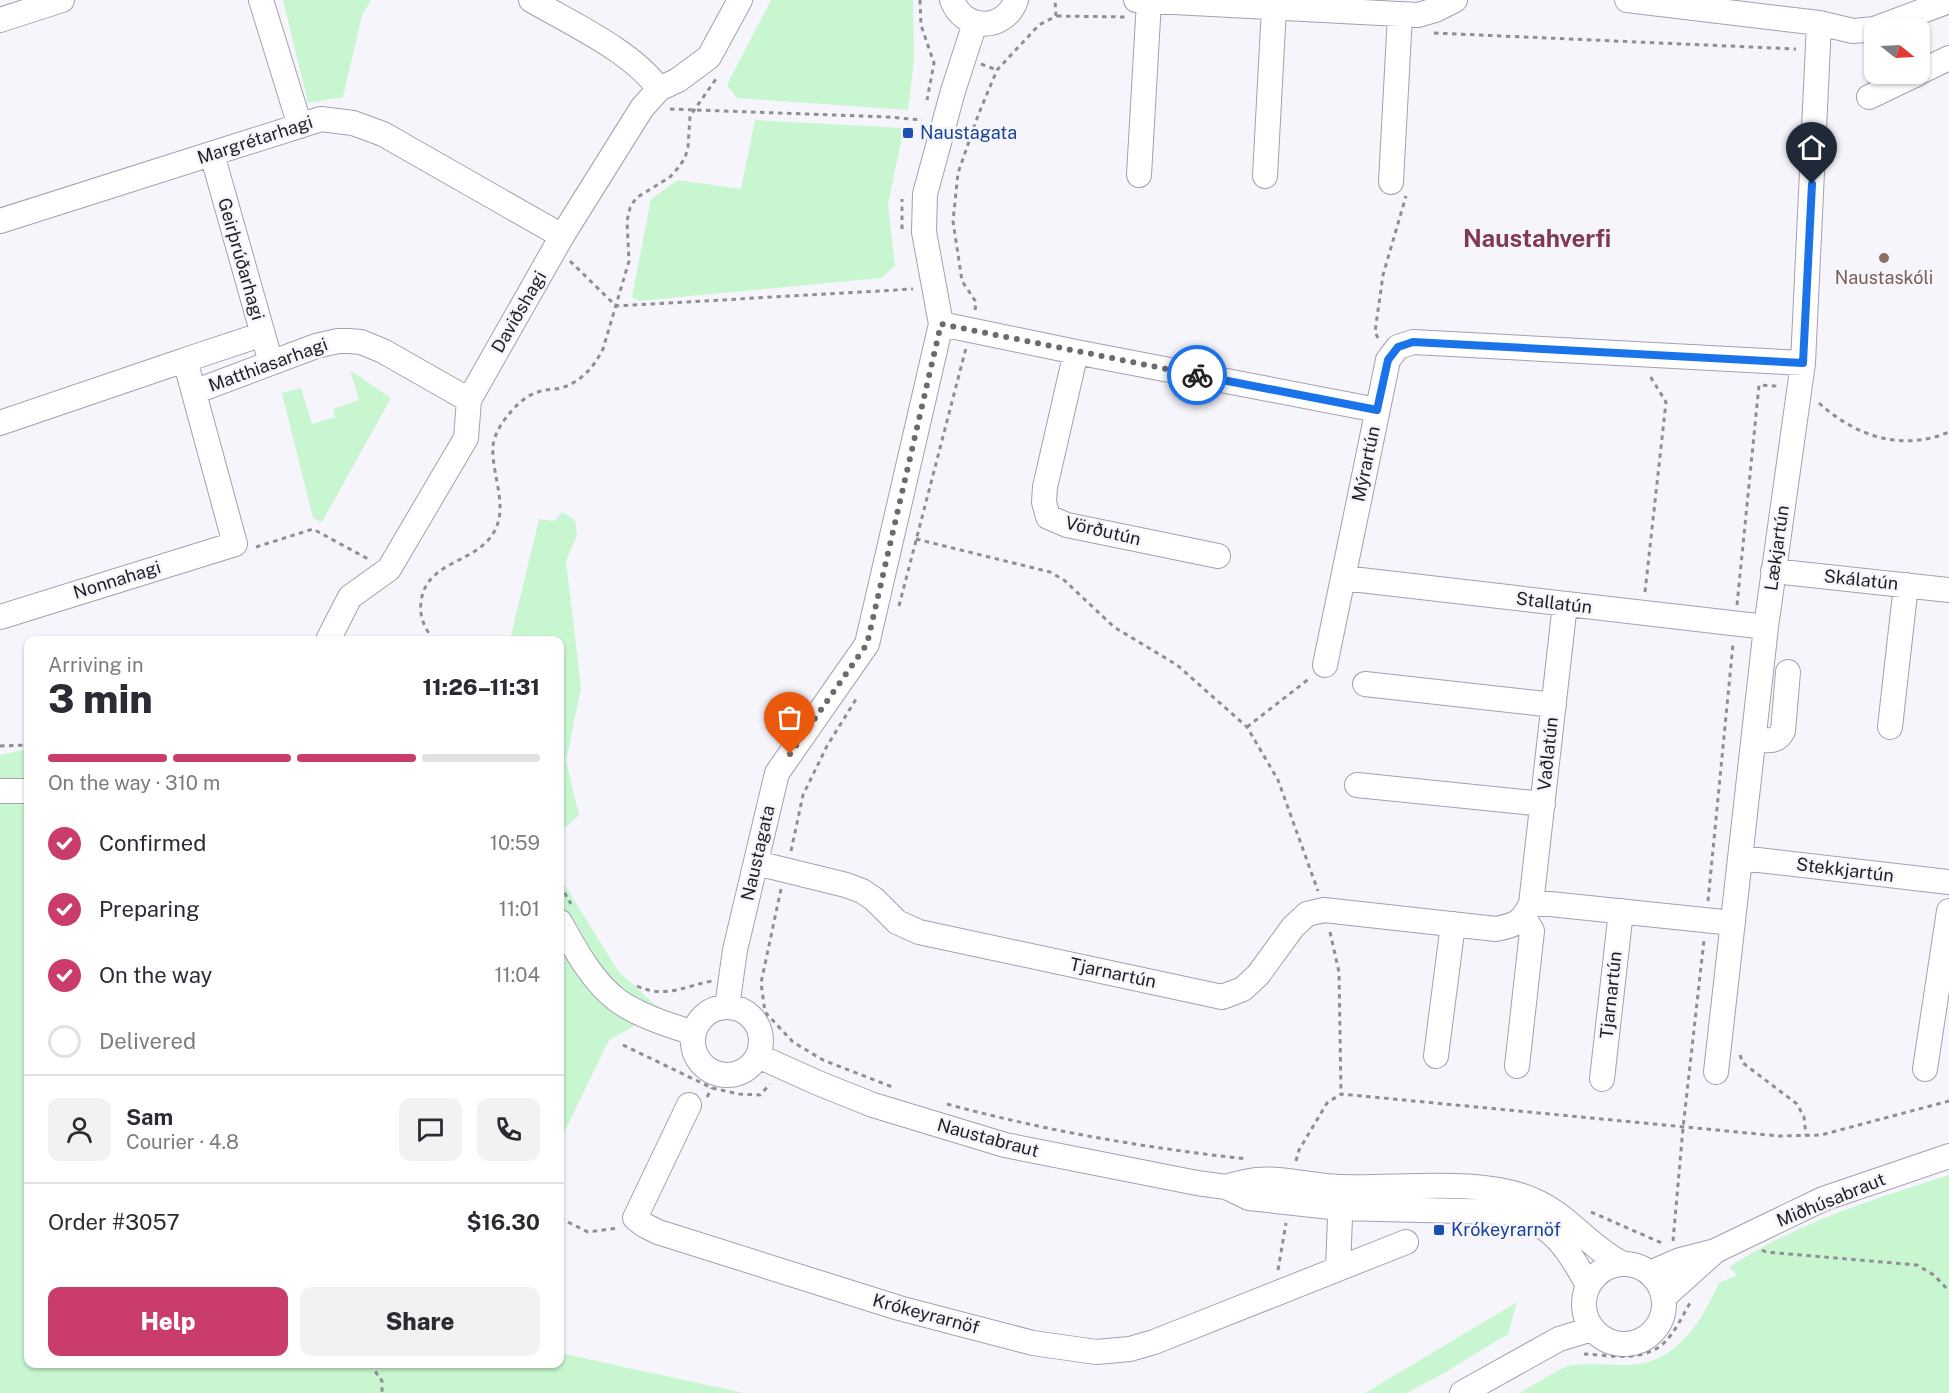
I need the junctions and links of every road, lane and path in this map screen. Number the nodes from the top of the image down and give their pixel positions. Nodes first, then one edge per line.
1 (63, 0) edge
2 (261, 0) edge
3 (531, 0) edge
4 (740, 0) edge
5 (952, 0) edge
6 (1016, 0) edge
7 (1055, 0) edge
8 (1455, 0) edge
9 (1626, 0) edge
10 (1659, 2) edge
11 (1939, 2) edge
12 (1268, 5) edge
13 (1145, 6) edge
14 (1056, 16) junction
15 (1909, 18) edge
16 (0, 20) edge
17 (975, 23) junction
18 (1400, 23) junction
19 (1819, 23) junction
20 (1864, 30) edge
21 (1818, 51) junction
22 (1949, 58) edge
23 (1930, 67) edge
24 (717, 78) dead end
25 (1896, 84) edge
26 (659, 89) junction
27 (1869, 97) dead end
28 (642, 108) junction
29 (694, 109) junction
30 (922, 120) dead end
31 (300, 126) junction
32 (212, 154) junction
33 (1139, 175) dead end
34 (1265, 176) dead end
35 (1391, 182) dead end
36 (0, 221) edge
37 (559, 242) junction
38 (935, 288) junction
39 (966, 288) junction
40 (616, 306) junction
41 (941, 324) junction
42 (970, 330) junction
43 (263, 334) junction
44 (1076, 352) junction
45 (1637, 354) junction
46 (185, 360) junction
47 (1776, 362) junction
48 (271, 363) junction
49 (1801, 374) junction
50 (1775, 386) junction
51 (194, 392) junction
52 (469, 400) junction
53 (1377, 410) junction
54 (0, 423) edge
55 (1949, 432) edge
56 (893, 533) junction
57 (917, 539) junction
58 (235, 544) junction
59 (1218, 556) dead end
60 (389, 569) junction
61 (1773, 571) junction
62 (1343, 578) junction
63 (1906, 585) junction
64 (1949, 590) edge
65 (1565, 604) junction
66 (897, 612) dead end
67 (1643, 613) junction
68 (0, 617) edge
69 (1735, 624) junction
70 (1766, 627) junction
71 (330, 636) edge
72 (431, 636) edge
73 (1325, 665) joint
74 (1788, 672) dead end
75 (1365, 684) dead end
76 (861, 691) dead end
77 (1554, 705) junction
78 (1247, 727) junction
79 (1890, 727) dead end
80 (1754, 739) junction
81 (0, 746) edge
82 (24, 746) edge
83 (1357, 785) dead end
84 (0, 791) edge
85 (24, 791) edge
86 (1543, 804) junction
87 (1741, 858) junction
88 (756, 863) junction
89 (786, 870) junction
90 (1949, 882) edge
91 (1324, 910) junction
92 (1528, 911) junction
93 (1621, 911) junction
94 (1949, 911) edge
95 (566, 914) edge
96 (1707, 920) junction
97 (1733, 923) junction
98 (1453, 924) junction
99 (730, 980) junction
100 (628, 982) dead end
101 (727, 1007) junction
102 (694, 1033) junction
103 (623, 1045) dead end
104 (1739, 1052) dead end
105 (758, 1056) junction
106 (1436, 1056) dead end
107 (1517, 1066) dead end
108 (1925, 1069) dead end
109 (1716, 1072) dead end
110 (1602, 1079) dead end
111 (773, 1080) dead end
112 (904, 1092) dead end
113 (1341, 1094) junction
114 (1949, 1101) edge
115 (946, 1103) dead end
116 (689, 1105) dead end
117 (1683, 1128) junction
118 (1806, 1135) junction
119 (1949, 1156) edge
120 (1252, 1160) dead end
121 (1290, 1192) junction
122 (1341, 1198) junction
123 (1406, 1242) dead end
124 (1759, 1248) dead end
125 (1715, 1251) junction
126 (1680, 1260) junction
127 (1621, 1263) junction
128 (1338, 1268) junction
129 (1650, 1273) junction
130 (1949, 1291) edge
131 (1280, 1292) junction
132 (1664, 1297) junction
133 (1588, 1307) junction
134 (373, 1368) edge
135 (382, 1393) edge
136 (1462, 1393) edge

1 - 16 street
2 - 31 street
3 - 26 street
4 - 26 street, Daviðshagi
5 - 17 street
6 - 17 street
7 - 14 path
8 - 18 street
9 - 10 street
10 - 19 street
11 - 15 street
12 - 13 street
12 - 18 street
12 - 34 street
13 - 14 path
13 - 33 street
14 - 39 path
17 - 38 street, Naustagata
18 - 21 path
18 - 35 street
19 - 20 street
19 - 21 street, Lækjartún
21 - 49 street, Lækjartún
22 - 23 street
24 - 29 path
25 - 27 street
26 - 28 street, Daviðshagi
28 - 29 path
28 - 37 street, Daviðshagi
29 - 30 path
29 - 40 path
31 - 32 street, Margrétarhagi
31 - 37 street, Margrétarhagi
32 - 36 street, Margrétarhagi
32 - 43 street, Geirþrúðarhagi
37 - 40 path
37 - 52 street, Daviðshagi
38 - 39 path
38 - 40 path
38 - 41 street, Naustagata
39 - 42 path
40 - 72 path
41 - 42 street
41 - 56 street, Naustagata
42 - 44 street
42 - 57 path
43 - 46 street, Matthiasarhagi
43 - 48 street, Geirþrúðarhagi
44 - 53 street
44 - 59 street, Vörðutún
45 - 47 street, Mýrartún
45 - 53 street, Mýrartún
45 - 67 path
46 - 51 street, Matthiasarhagi
46 - 54 street, Matthiasarhagi
47 - 49 street, Mýrartún
47 - 50 path
48 - 51 street, Matthiasarhagi
48 - 52 street, Matthiasarhagi
49 - 50 path
49 - 55 path
49 - 61 street, Lækjartún
50 - 69 path
51 - 58 street
52 - 60 street, Daviðshagi
53 - 62 street, Mýrartún
56 - 57 path
56 - 88 street, Naustagata
57 - 66 path
57 - 78 path
58 - 60 path
58 - 68 street, Nonnahagi
60 - 71 street, Daviðshagi
61 - 63 street, Skálatún
61 - 70 street, Lækjartún
62 - 65 street, Stallatún
62 - 73 street, Mýrartún
63 - 64 street, Skálatún
63 - 79 street
65 - 67 street, Stallatún
65 - 77 street, Vaðlatún
67 - 69 street, Stallatún
69 - 70 street, Stallatún
69 - 96 path
70 - 80 street, Lækjartún
73 - 78 path
74 - 80 street
75 - 77 street
76 - 89 path
77 - 86 street, Vaðlatún
78 - 91 path
80 - 87 street, Lækjartún
81 - 82 path
83 - 86 street
84 - 85 street
86 - 92 street, Vaðlatún
87 - 90 street, Stekkjartún
87 - 97 street, Lækjartún
88 - 89 street, Tjarnartún
88 - 99 street, Naustagata
89 - 91 street, Tjarnartún
89 - 112 path
91 - 98 street
91 - 113 path
92 - 93 street
92 - 98 street
92 - 107 street
93 - 96 street
93 - 110 street, Tjarnartún
94 - 108 street
95 - 102 street
96 - 97 street
96 - 117 path
97 - 109 street, Lækjartún
98 - 106 street
99 - 100 path
99 - 101 street, Naustagata
101 - 102 street
101 - 105 street
102 - 105 street
103 - 111 path
104 - 118 path
105 - 121 street, Naustabraut
113 - 117 path
113 - 121 path
114 - 118 path
115 - 120 path
116 - 131 street, Krókeyrarnöf
117 - 118 path
117 - 126 path
119 - 125 street, Miðhúsabraut
121 - 122 street, Naustabraut
121 - 131 path
122 - 127 street, Naustabraut
122 - 128 street
122 - 133 street, Naustabraut
123 - 128 street, Krókeyrarnöf
124 - 130 path
125 - 126 street, Miðhúsabraut
125 - 132 street, Miðhúsabraut
126 - 129 street, Miðhúsabraut
127 - 129 street
127 - 133 street
128 - 131 street, Krókeyrarnöf
129 - 132 street
132 - 133 street
133 - 136 street
134 - 135 path

